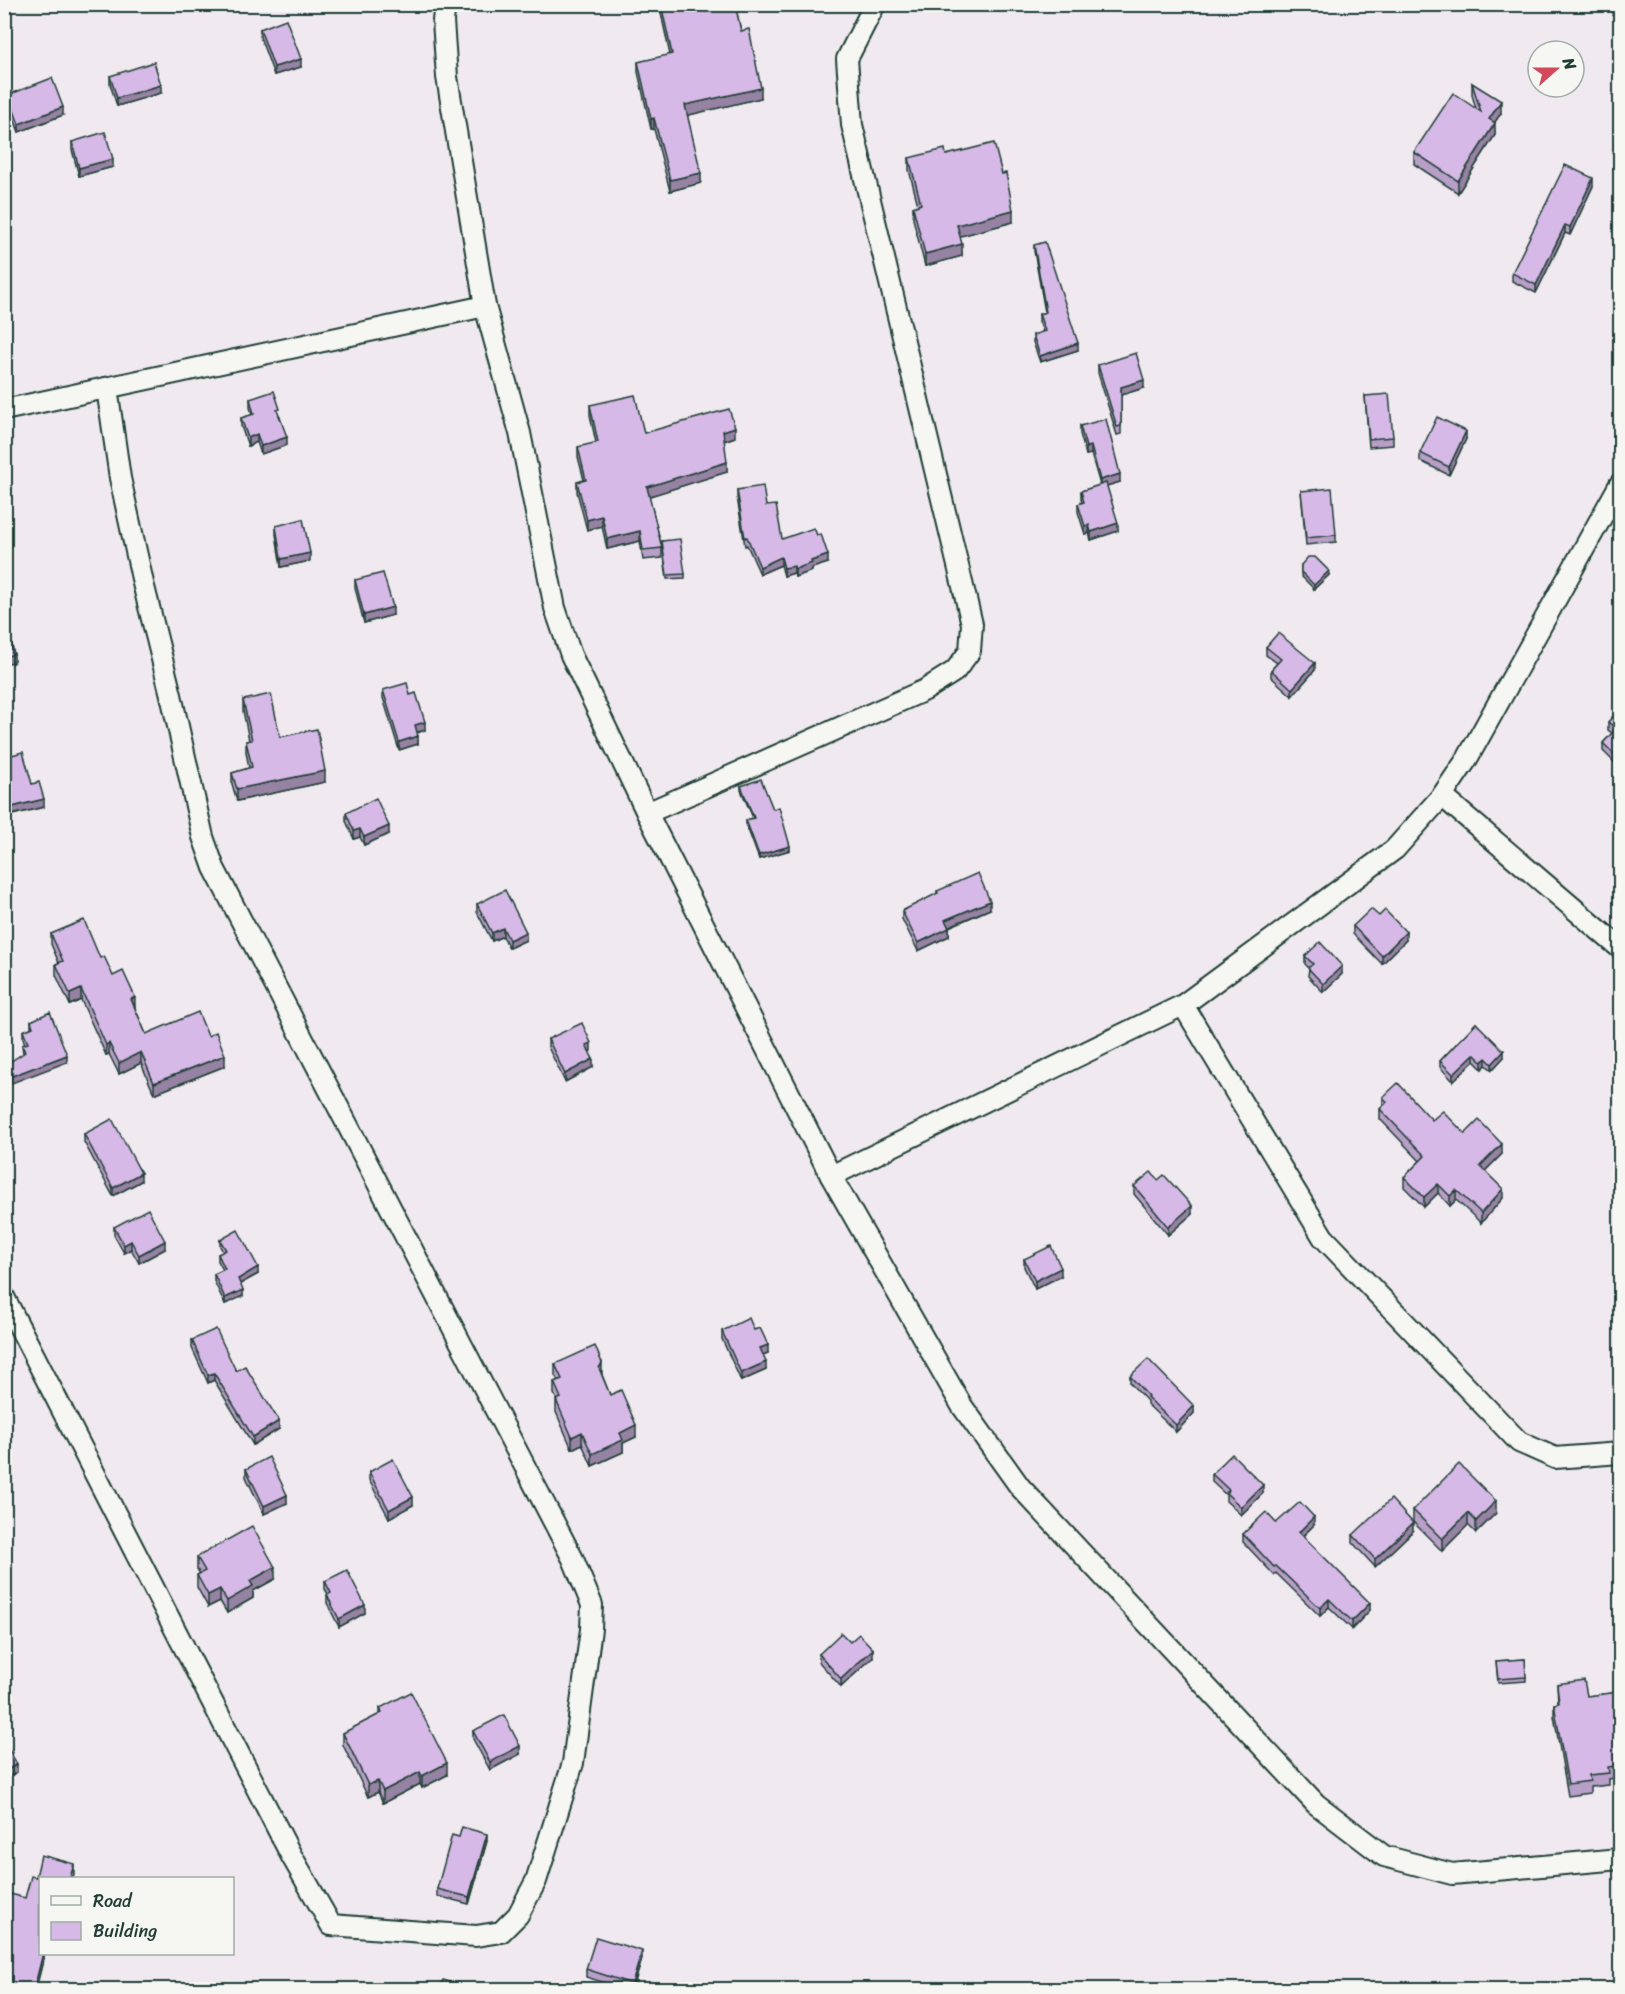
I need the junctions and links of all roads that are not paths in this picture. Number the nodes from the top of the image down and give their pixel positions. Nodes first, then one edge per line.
1 (445, 4) edge
2 (875, 4) edge
3 (485, 306) junction
4 (107, 388) junction
5 (4, 410) edge
6 (1620, 484) edge
7 (1442, 796) junction
8 (647, 813) junction
9 (1620, 948) edge
10 (1183, 1005) junction
11 (831, 1176) junction
12 (4, 1298) edge
13 (1620, 1452) edge
14 (1620, 1859) edge

1 - 3 street
2 - 8 street
3 - 4 street
3 - 8 street
4 - 5 street
4 - 12 street
6 - 7 street
7 - 9 street
7 - 10 street
8 - 11 street
10 - 11 street
10 - 13 street
11 - 14 street

